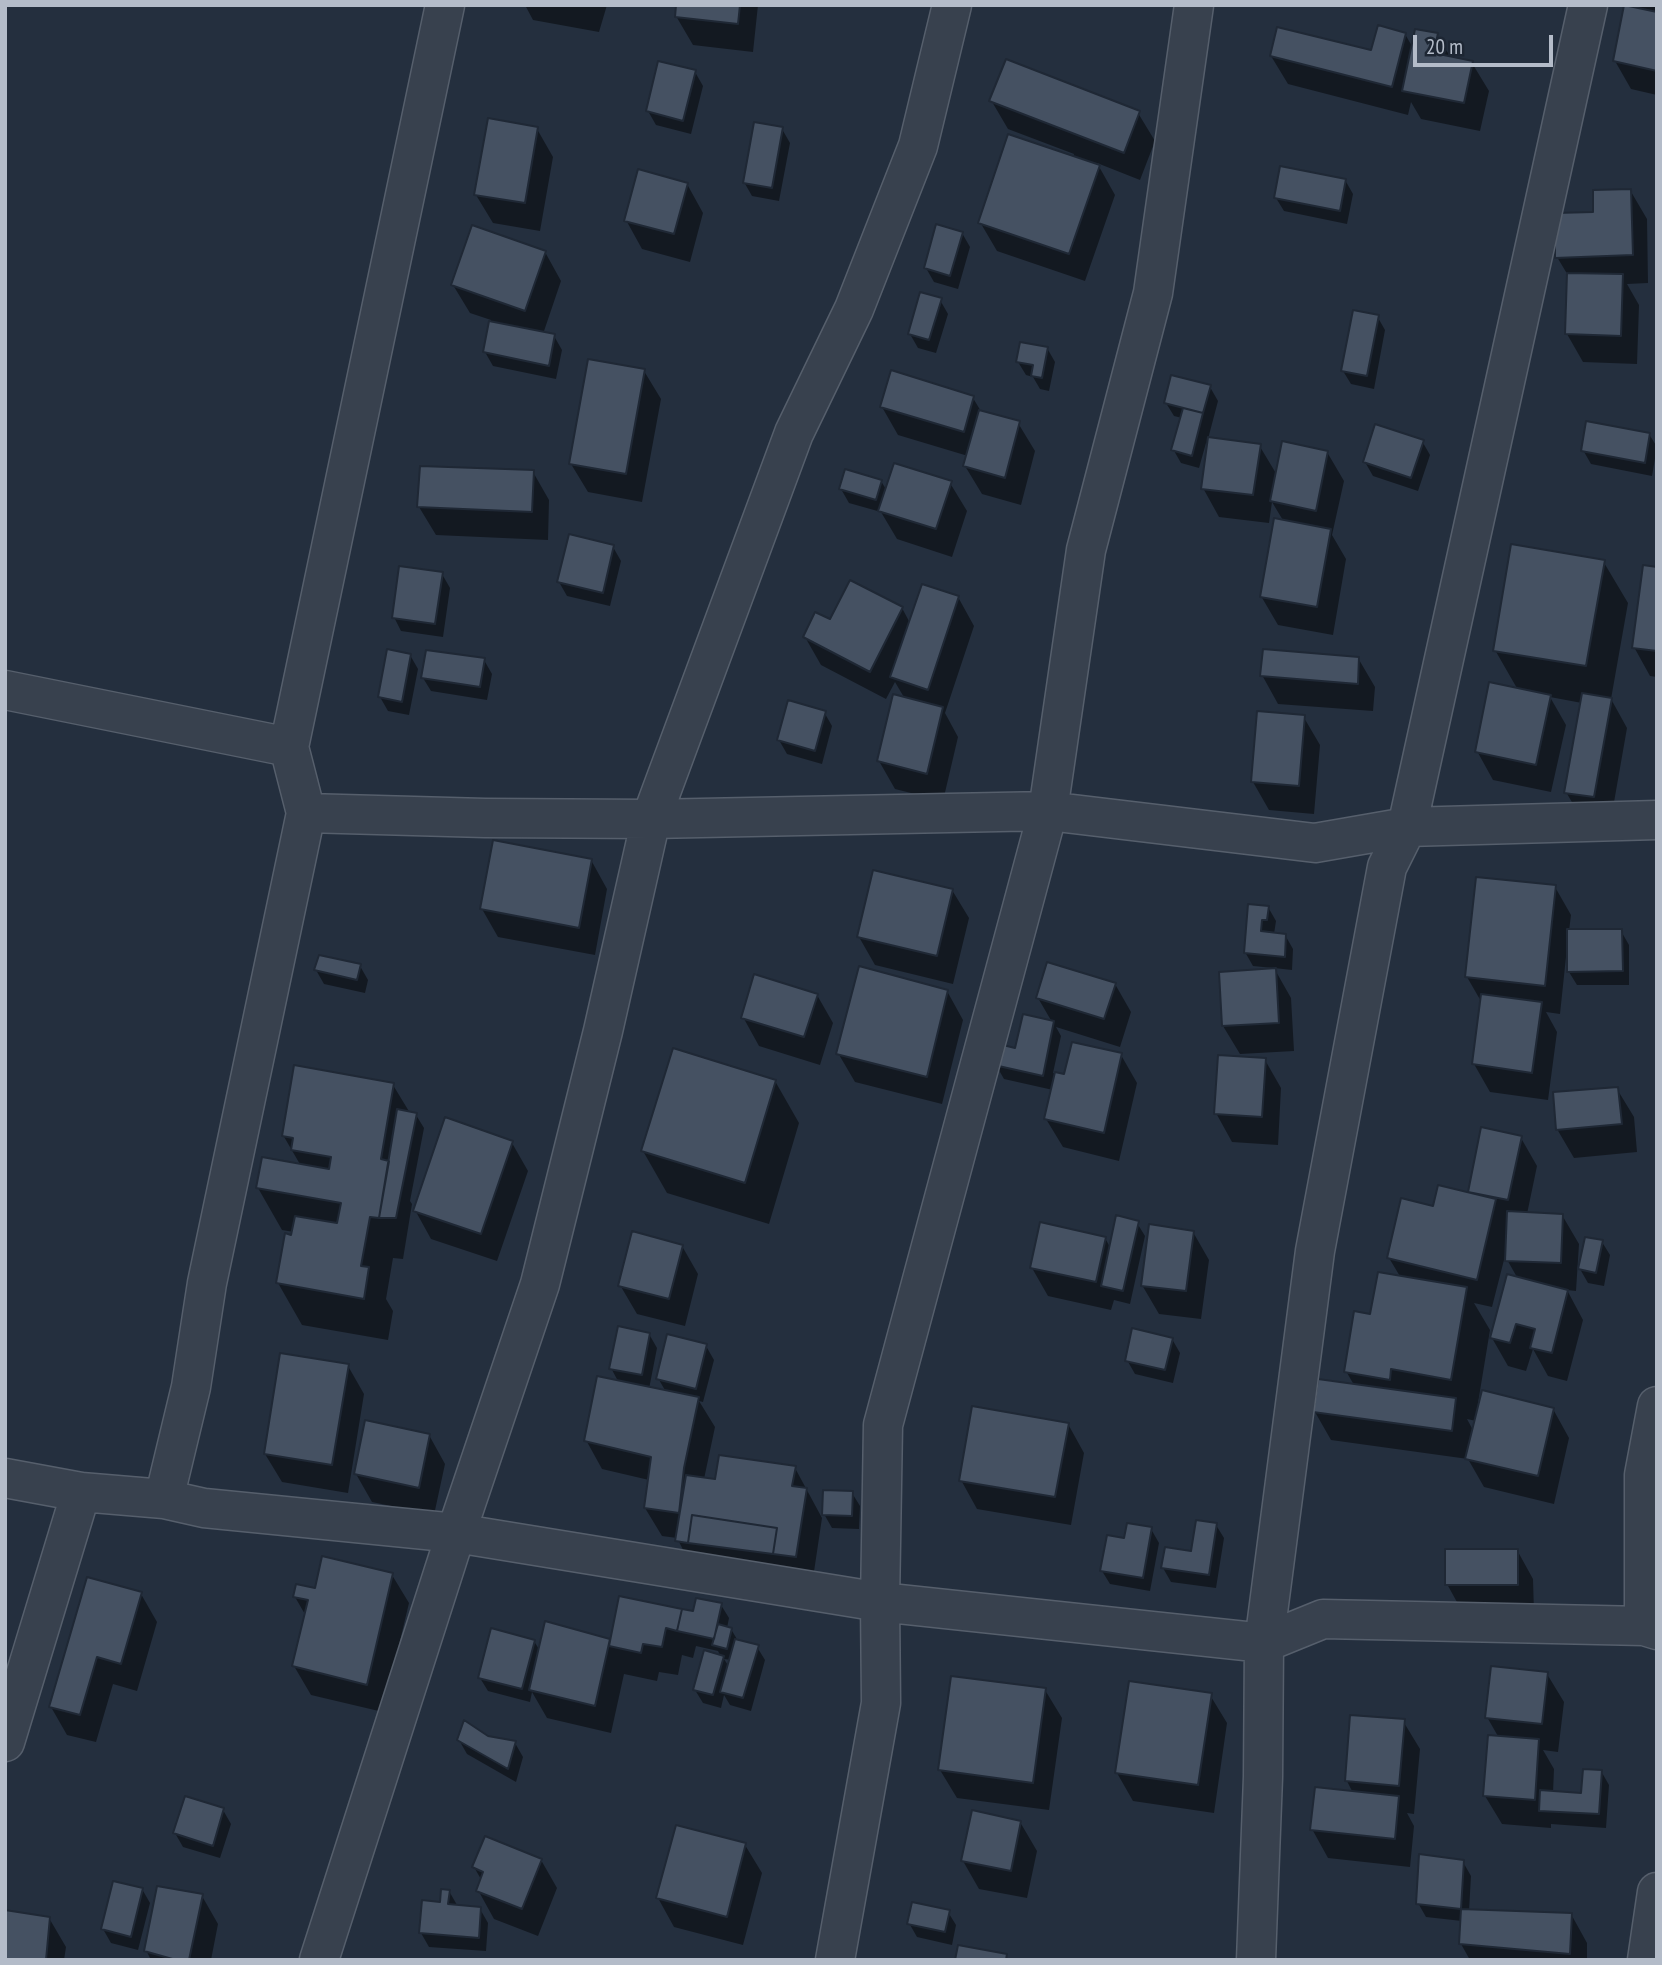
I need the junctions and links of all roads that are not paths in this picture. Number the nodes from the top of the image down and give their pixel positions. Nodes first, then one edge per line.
1 (445, 5) edge
2 (952, 5) edge
3 (1194, 5) edge
4 (1588, 5) edge
5 (5, 690) edge
6 (289, 747) junction
7 (1048, 811) junction
8 (306, 813) junction
9 (651, 819) junction
10 (1657, 820) edge
11 (1407, 827) junction
12 (1657, 1406) edge
13 (5, 1478) edge
14 (81, 1492) junction
15 (164, 1499) junction
16 (456, 1533) junction
17 (880, 1602) junction
18 (1650, 1628) edge
19 (1264, 1643) junction
20 (5, 1742) edge
21 (1657, 1892) edge
22 (319, 1960) edge
23 (835, 1960) edge
24 (1256, 1960) edge
25 (1647, 1960) edge

1 - 6 street
2 - 9 street
3 - 7 street
4 - 11 street
5 - 6 street
6 - 8 street
7 - 9 street
7 - 11 street
7 - 17 street
8 - 9 street
8 - 15 street
9 - 16 street
10 - 11 street
11 - 19 street
12 - 18 street
13 - 14 street
14 - 15 street
14 - 20 street
15 - 16 street
16 - 17 street
16 - 22 street
17 - 19 street
17 - 23 street
18 - 19 street
19 - 24 street
21 - 25 street

